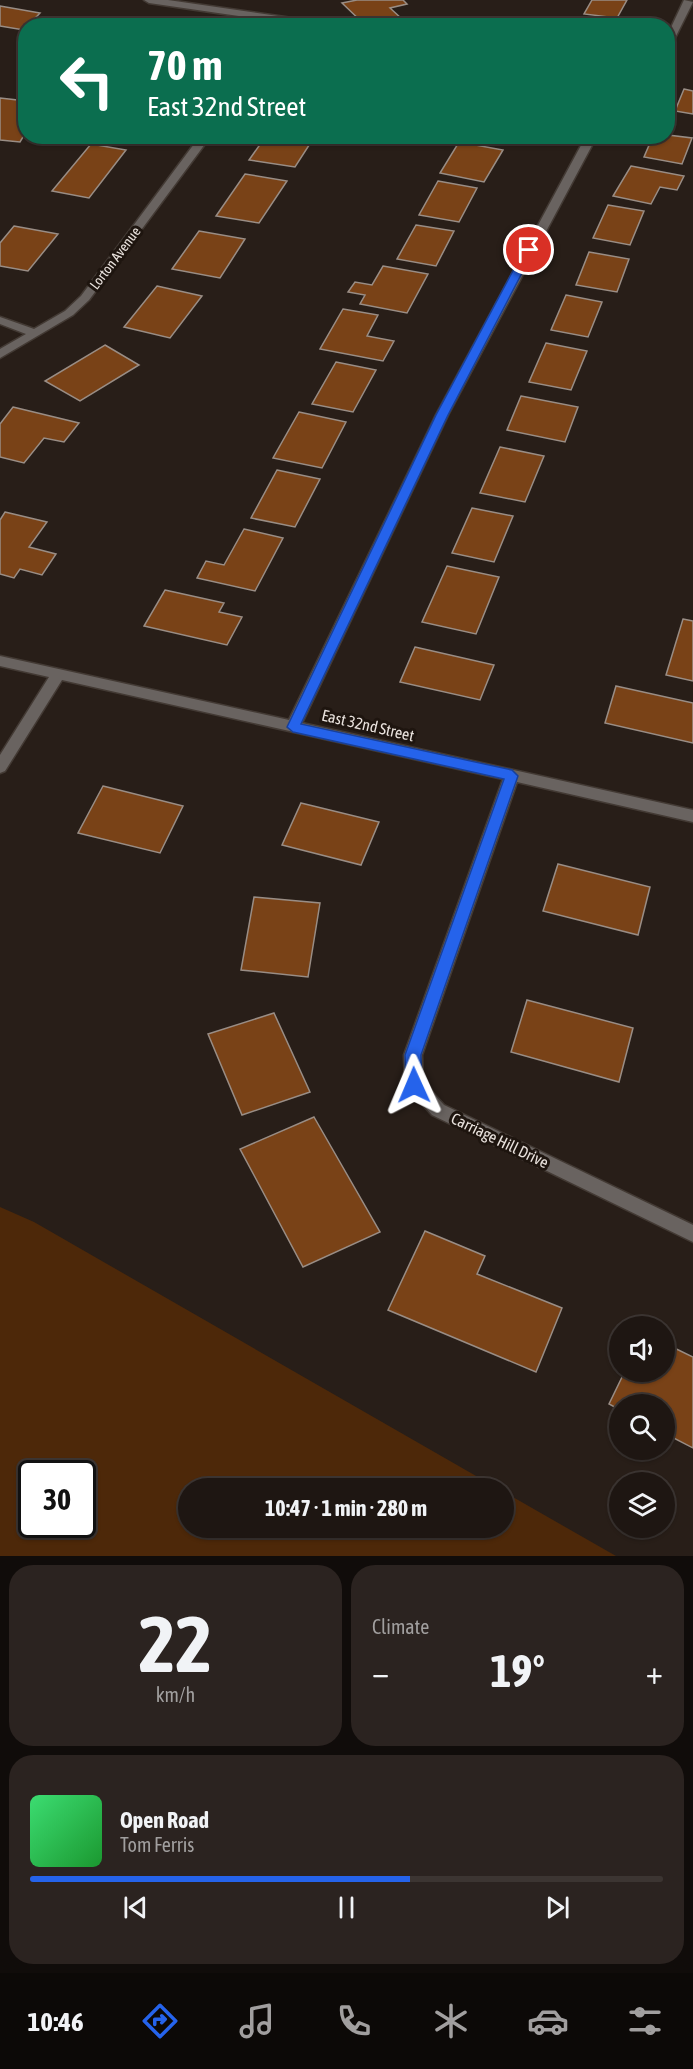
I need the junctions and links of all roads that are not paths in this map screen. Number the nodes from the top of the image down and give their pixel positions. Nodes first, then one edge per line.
1 (148, 0) edge
2 (689, 0) edge
3 (260, 18) edge
4 (675, 29) edge
5 (200, 144) edge
6 (586, 144) edge
7 (0, 320) edge
8 (35, 333) junction
9 (0, 354) edge
10 (0, 661) edge
11 (58, 674) junction
12 (293, 727) junction
13 (0, 766) edge
14 (512, 776) junction
15 (693, 816) edge
16 (693, 1234) edge

1 - 3 street
2 - 4 street
5 - 8 street, Lorton Avenue
6 - 12 street
7 - 8 street
8 - 9 street, Lorton Avenue
10 - 11 street, East 32nd Street
11 - 12 street, East 32nd Street
11 - 13 street
12 - 14 street, East 32nd Street
14 - 15 street, East 32nd Street
14 - 16 street, Carriage Hill Drive

